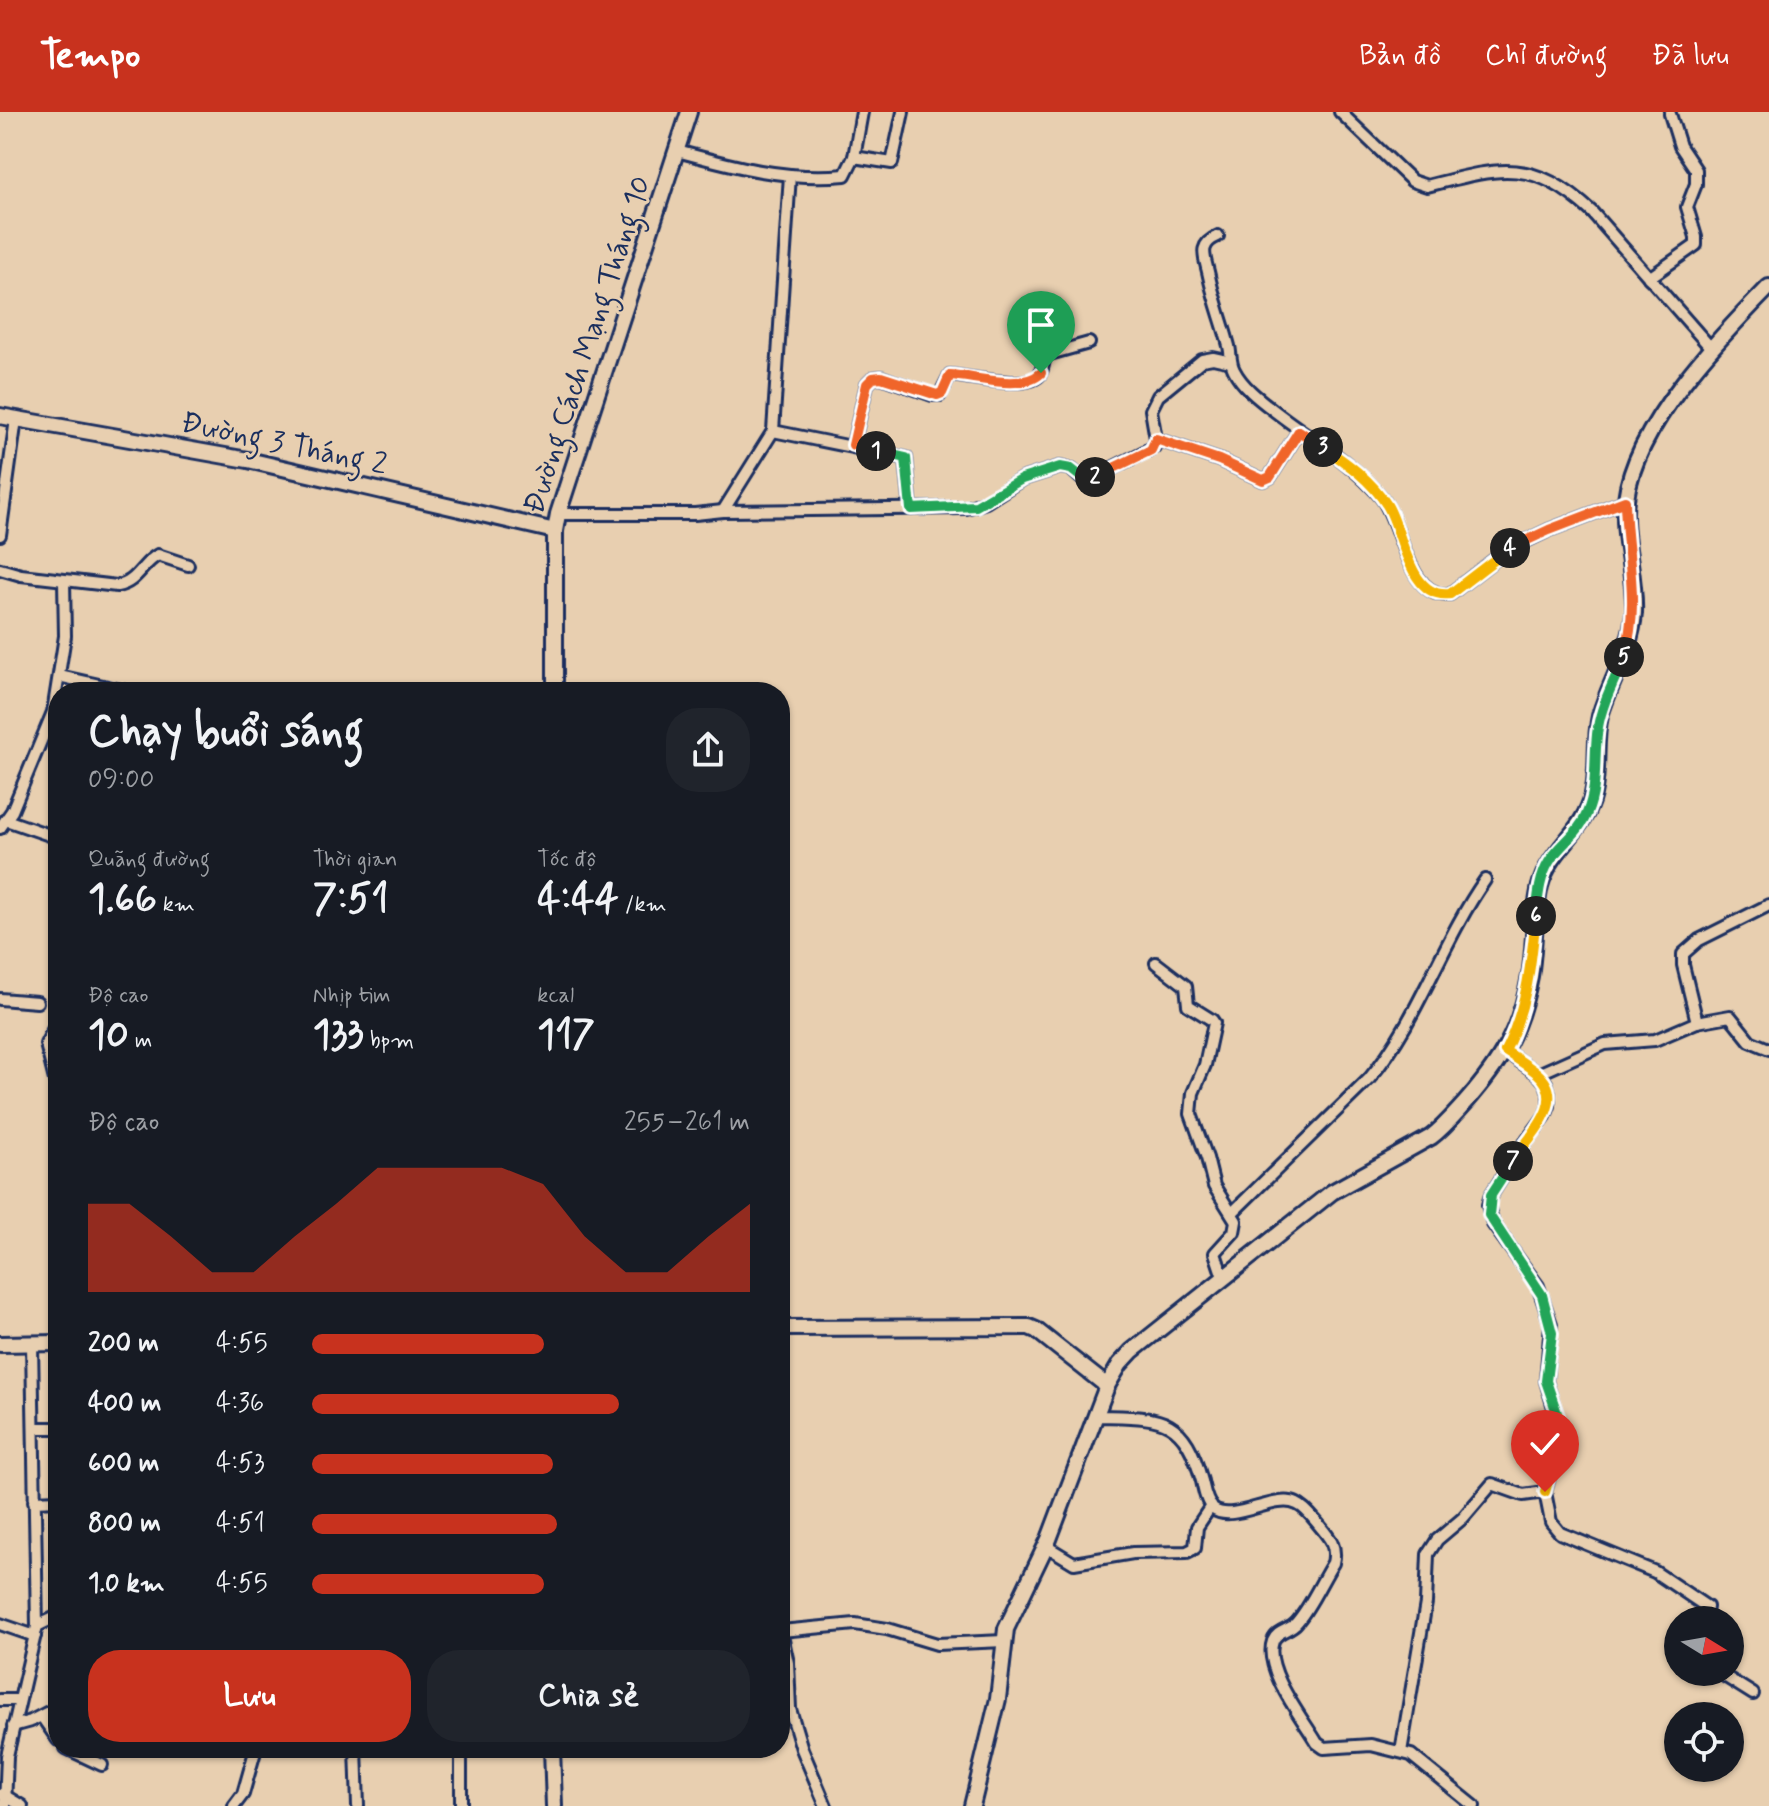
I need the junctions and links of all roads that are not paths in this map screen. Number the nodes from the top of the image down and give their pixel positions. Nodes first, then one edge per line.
1 (689, 112) edge
2 (862, 112) edge
3 (903, 112) edge
4 (1340, 112) edge
5 (1670, 114) dead end
6 (677, 151) junction
7 (854, 157) junction
8 (790, 175) junction
9 (1218, 236) dead end
10 (1649, 278) junction
11 (1769, 287) edge
12 (1089, 343) dead end
13 (1710, 347) junction
14 (1231, 362) junction
15 (0, 416) edge
16 (16, 419) junction
17 (773, 431) junction
18 (1299, 431) junction
19 (1156, 439) junction
20 (853, 445) junction
21 (1625, 501) junction
22 (911, 509) junction
23 (723, 511) junction
24 (558, 514) junction
25 (555, 531) junction
26 (0, 535) edge
27 (188, 565) dead end
28 (0, 569) edge
29 (64, 581) junction
30 (59, 676) junction
31 (58, 682) edge
32 (86, 682) edge
33 (555, 682) edge
34 (48, 725) edge
35 (3, 824) edge
36 (48, 835) edge
37 (1485, 880) dead end
38 (1769, 905) edge
39 (1156, 963) dead end
40 (0, 999) edge
41 (37, 1002) dead end
42 (1697, 1022) junction
43 (1769, 1049) edge
44 (1505, 1051) junction
45 (1538, 1074) junction
46 (1232, 1213) junction
47 (1223, 1277) junction
48 (790, 1328) edge
49 (48, 1343) edge
50 (0, 1344) edge
51 (32, 1344) junction
52 (1107, 1386) junction
53 (1096, 1416) junction
54 (35, 1428) junction
55 (48, 1428) edge
56 (1545, 1492) junction
57 (48, 1500) edge
58 (34, 1501) junction
59 (1211, 1506) junction
60 (1046, 1546) junction
61 (1706, 1606) edge
62 (48, 1623) edge
63 (0, 1624) edge
64 (790, 1630) edge
65 (36, 1631) junction
66 (1004, 1641) junction
67 (1740, 1686) edge
68 (1753, 1694) dead end
69 (0, 1700) edge
70 (19, 1700) junction
71 (790, 1709) edge
72 (48, 1713) edge
73 (42, 1717) junction
74 (13, 1726) junction
75 (48, 1726) edge
76 (1401, 1752) junction
77 (87, 1758) edge
78 (253, 1758) edge
79 (356, 1758) edge
80 (461, 1758) edge
81 (552, 1758) edge
82 (102, 1765) dead end
83 (3, 1798) edge
84 (22, 1806) edge
85 (234, 1806) edge
86 (358, 1806) edge
87 (461, 1806) edge
88 (554, 1806) edge
89 (826, 1806) edge
90 (972, 1806) edge
91 (1474, 1806) edge

1 - 6 street, Đường Cách Mạng Tháng 10
2 - 7 street
3 - 7 street
4 - 10 street
5 - 10 street
6 - 8 street
6 - 24 street, Đường Cách Mạng Tháng 10
7 - 8 street
8 - 17 street
9 - 14 street
10 - 13 street
11 - 13 street
12 - 20 street
13 - 21 street
14 - 18 street
14 - 19 street
15 - 16 street, Đường 3 Tháng 2
16 - 25 street, Đường 3 Tháng 2
16 - 26 street
17 - 20 street
17 - 23 street
18 - 19 street
18 - 21 street
19 - 22 street
20 - 22 street
21 - 44 street
22 - 23 street
23 - 24 street
24 - 25 street, Đường Cách Mạng Tháng 10
25 - 33 street, Đường Cách Mạng Tháng 10
27 - 29 street
28 - 29 street
29 - 30 street
30 - 31 street
30 - 32 street
34 - 35 street
35 - 36 street
37 - 46 street
38 - 42 street
39 - 46 street
40 - 41 street
42 - 43 street
42 - 45 street
44 - 45 street
44 - 47 street
45 - 56 street
46 - 47 street
47 - 52 street
48 - 52 street
49 - 51 street
50 - 51 street
51 - 54 street
52 - 53 street
53 - 59 street
53 - 60 street
54 - 55 street
54 - 58 street
56 - 61 street
56 - 76 street
57 - 58 street
58 - 65 street
59 - 60 street
59 - 76 street
60 - 66 street
62 - 65 street
63 - 65 street
64 - 66 street
65 - 70 street
66 - 90 street
67 - 68 street
69 - 70 street
70 - 74 street
71 - 89 street
72 - 73 street
73 - 74 street
73 - 75 street
74 - 83 street
76 - 91 street
77 - 82 street
78 - 85 street
79 - 86 street
80 - 87 street
81 - 88 street
83 - 84 street

